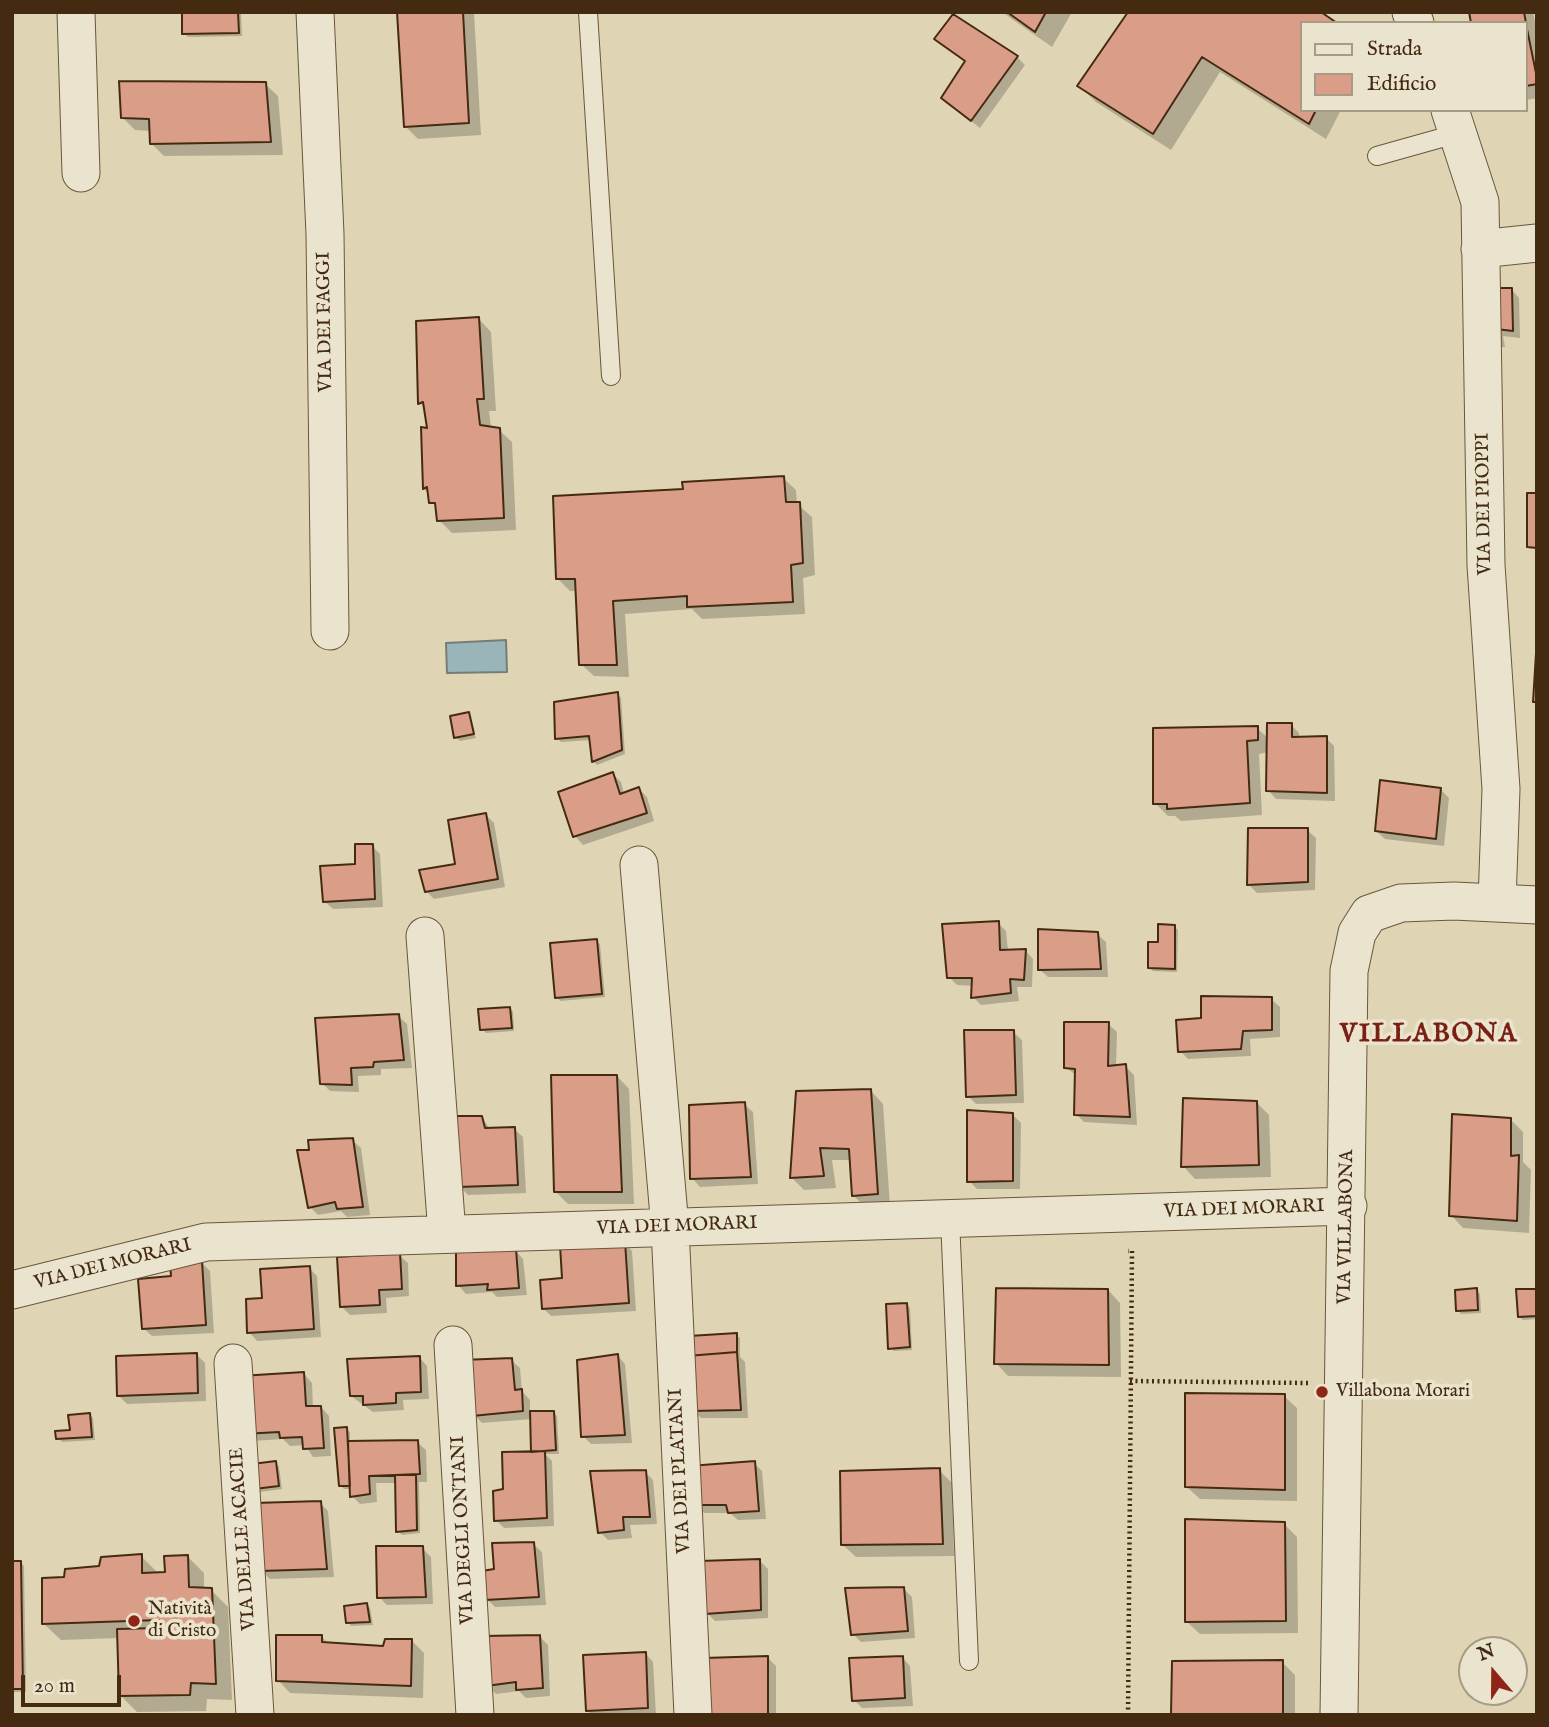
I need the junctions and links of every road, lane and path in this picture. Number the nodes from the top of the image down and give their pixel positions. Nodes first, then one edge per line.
1 (76, 12) edge
2 (315, 12) edge
3 (588, 12) edge
4 (1454, 122) edge
5 (1377, 156) dead end
6 (81, 173) dead end
7 (1537, 243) edge
8 (1480, 249) junction
9 (611, 376) dead end
10 (330, 631) dead end
11 (639, 865) dead end
12 (1497, 902) junction
13 (1537, 905) edge
14 (425, 936) dead end
15 (1348, 1206) junction
16 (950, 1219) junction
17 (670, 1228) junction
18 (447, 1234) junction
19 (1119, 1251) dead end
20 (12, 1290) edge
21 (453, 1345) dead end
22 (233, 1363) dead end
23 (1130, 1381) junction
24 (1345, 1383) junction
25 (969, 1661) dead end
26 (255, 1715) edge
27 (475, 1715) edge
28 (693, 1715) edge
29 (1128, 1715) edge
30 (1339, 1715) edge

1 - 6 street
2 - 10 street, VIA DEI FAGGI
3 - 9 lane
4 - 5 lane
4 - 8 street, VIA DEI PIOPPI
7 - 8 street
8 - 12 street, VIA DEI PIOPPI
11 - 17 street, VIA DEI PLATANI
12 - 13 street, VIA VILLABONA
12 - 15 street, VIA VILLABONA
14 - 18 street
15 - 16 street, VIA DEI MORARI
15 - 24 street, VIA VILLABONA
16 - 17 street, VIA DEI MORARI
16 - 25 lane
17 - 18 street, VIA DEI MORARI
17 - 28 street, VIA DEI PLATANI
18 - 20 street, VIA DEI MORARI
19 - 23 path
21 - 27 street, VIA DEGLI ONTANI
22 - 26 street, VIA DELLE ACACIE
23 - 24 path
23 - 29 path
24 - 30 street, VIA VILLABONA

